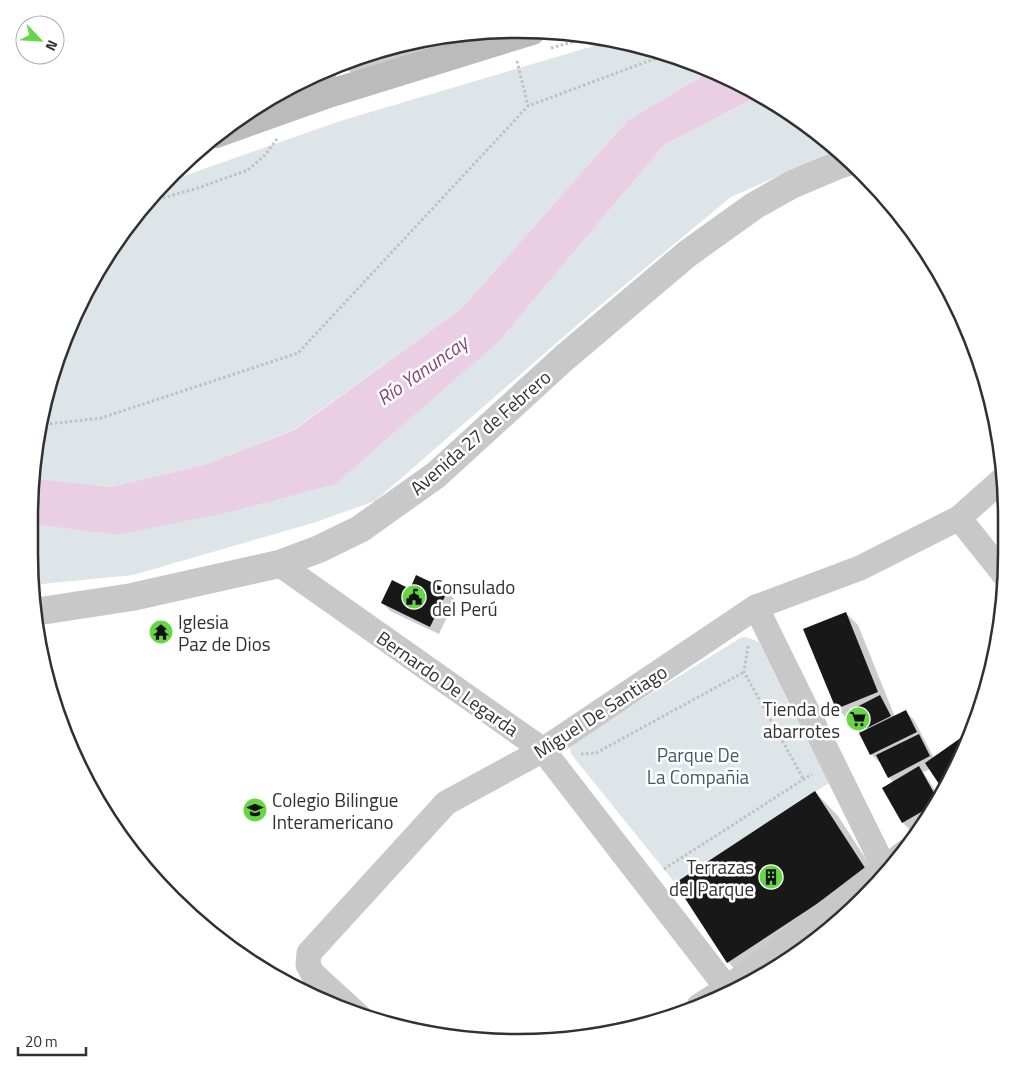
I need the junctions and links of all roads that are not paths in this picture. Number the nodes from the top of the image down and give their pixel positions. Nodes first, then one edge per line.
1 (471, 40) edge
2 (325, 83) edge
3 (254, 116) edge
4 (843, 164) edge
5 (997, 484) edge
6 (959, 518) junction
7 (279, 564) junction
8 (998, 566) edge
9 (756, 607) junction
10 (41, 611) edge
11 (543, 750) junction
12 (883, 866) edge
13 (877, 874) edge
14 (731, 985) edge
15 (726, 987) edge
16 (342, 1001) edge

1 - 2 main road
2 - 3 main road
4 - 7 street, Avenida 27 de Febrero
5 - 6 street, Miguel De Santiago
6 - 8 street
6 - 9 street, Miguel De Santiago
7 - 10 street, Avenida 27 de Febrero
7 - 11 street, Bernardo De Legarda
9 - 11 street, Miguel De Santiago
9 - 12 street
11 - 15 street, Bernardo De Legarda
11 - 16 street, Miguel De Santiago
13 - 14 street

